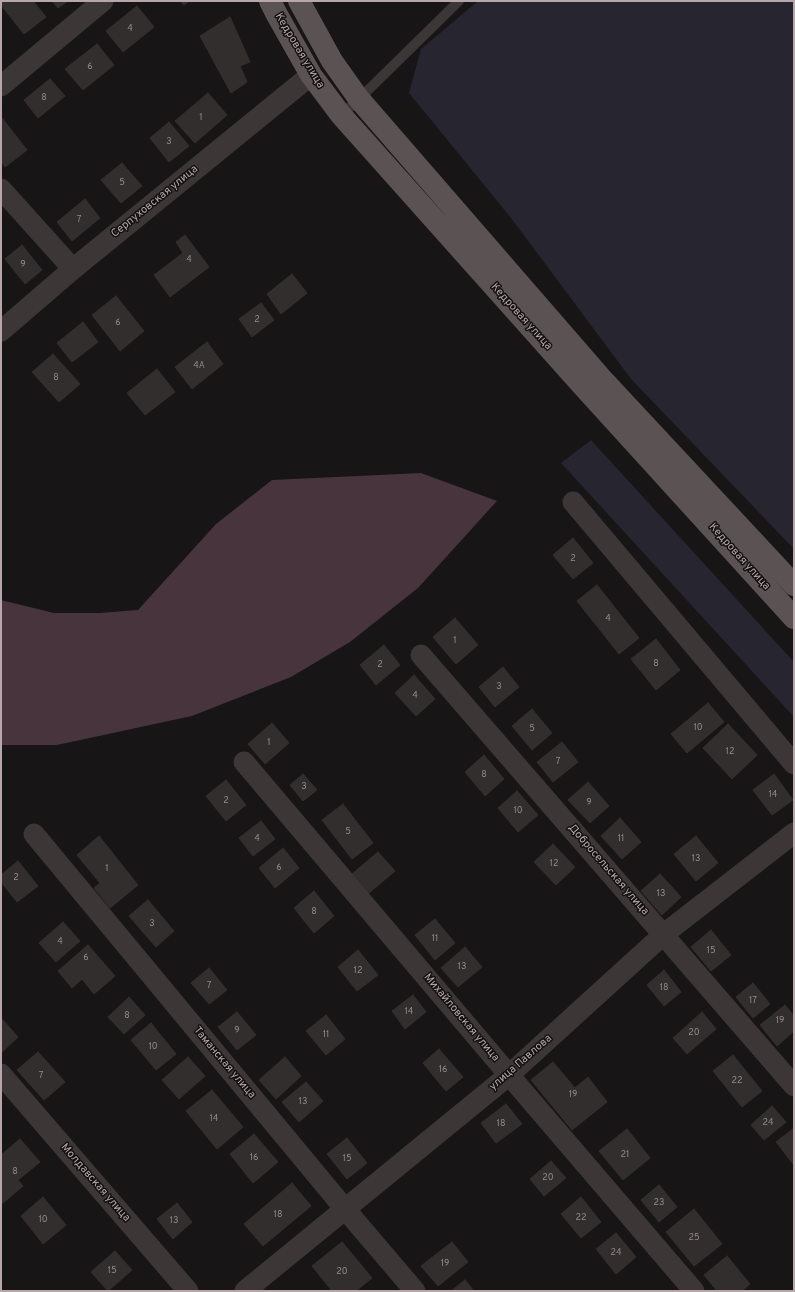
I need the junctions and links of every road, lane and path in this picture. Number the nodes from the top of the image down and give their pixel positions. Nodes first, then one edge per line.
1 (103, 1) edge
2 (270, 1) edge
3 (299, 1) edge
4 (460, 1) edge
5 (311, 75) junction
6 (1, 86) edge
7 (359, 99) junction
8 (341, 115) junction
9 (1, 189) edge
10 (73, 269) junction
11 (1, 332) edge
12 (573, 502) dead end
13 (794, 584) edge
14 (794, 618) edge
15 (422, 655) dead end
16 (244, 762) dead end
17 (794, 764) edge
18 (794, 833) edge
19 (34, 834) dead end
20 (664, 934) junction
21 (1, 1074) edge
22 (509, 1075) junction
23 (794, 1086) edge
24 (345, 1209) junction
25 (188, 1291) edge
26 (246, 1291) edge
27 (415, 1291) edge
28 (694, 1291) edge

1 - 6 street
2 - 5 main road, Кедровая улица
3 - 7 main road, Кедровая улица
4 - 7 lane
5 - 8 main road, Кедровая улица
5 - 10 street, Серпуховская улица
7 - 8 lane
7 - 13 main road, Кедровая улица
8 - 14 main road, Кедровая улица
9 - 10 street
10 - 11 street, Серпуховская улица
12 - 17 street
15 - 20 street, Добросельская улица
16 - 22 street, Михайловская улица
18 - 20 street, улица Павлова
19 - 24 street, Таманская улица
20 - 22 street, улица Павлова
20 - 23 street, Добросельская улица
21 - 25 street, Молдавская улица
22 - 24 street, улица Павлова
22 - 28 street, Михайловская улица
24 - 26 street, улица Павлова
24 - 27 street, Таманская улица

